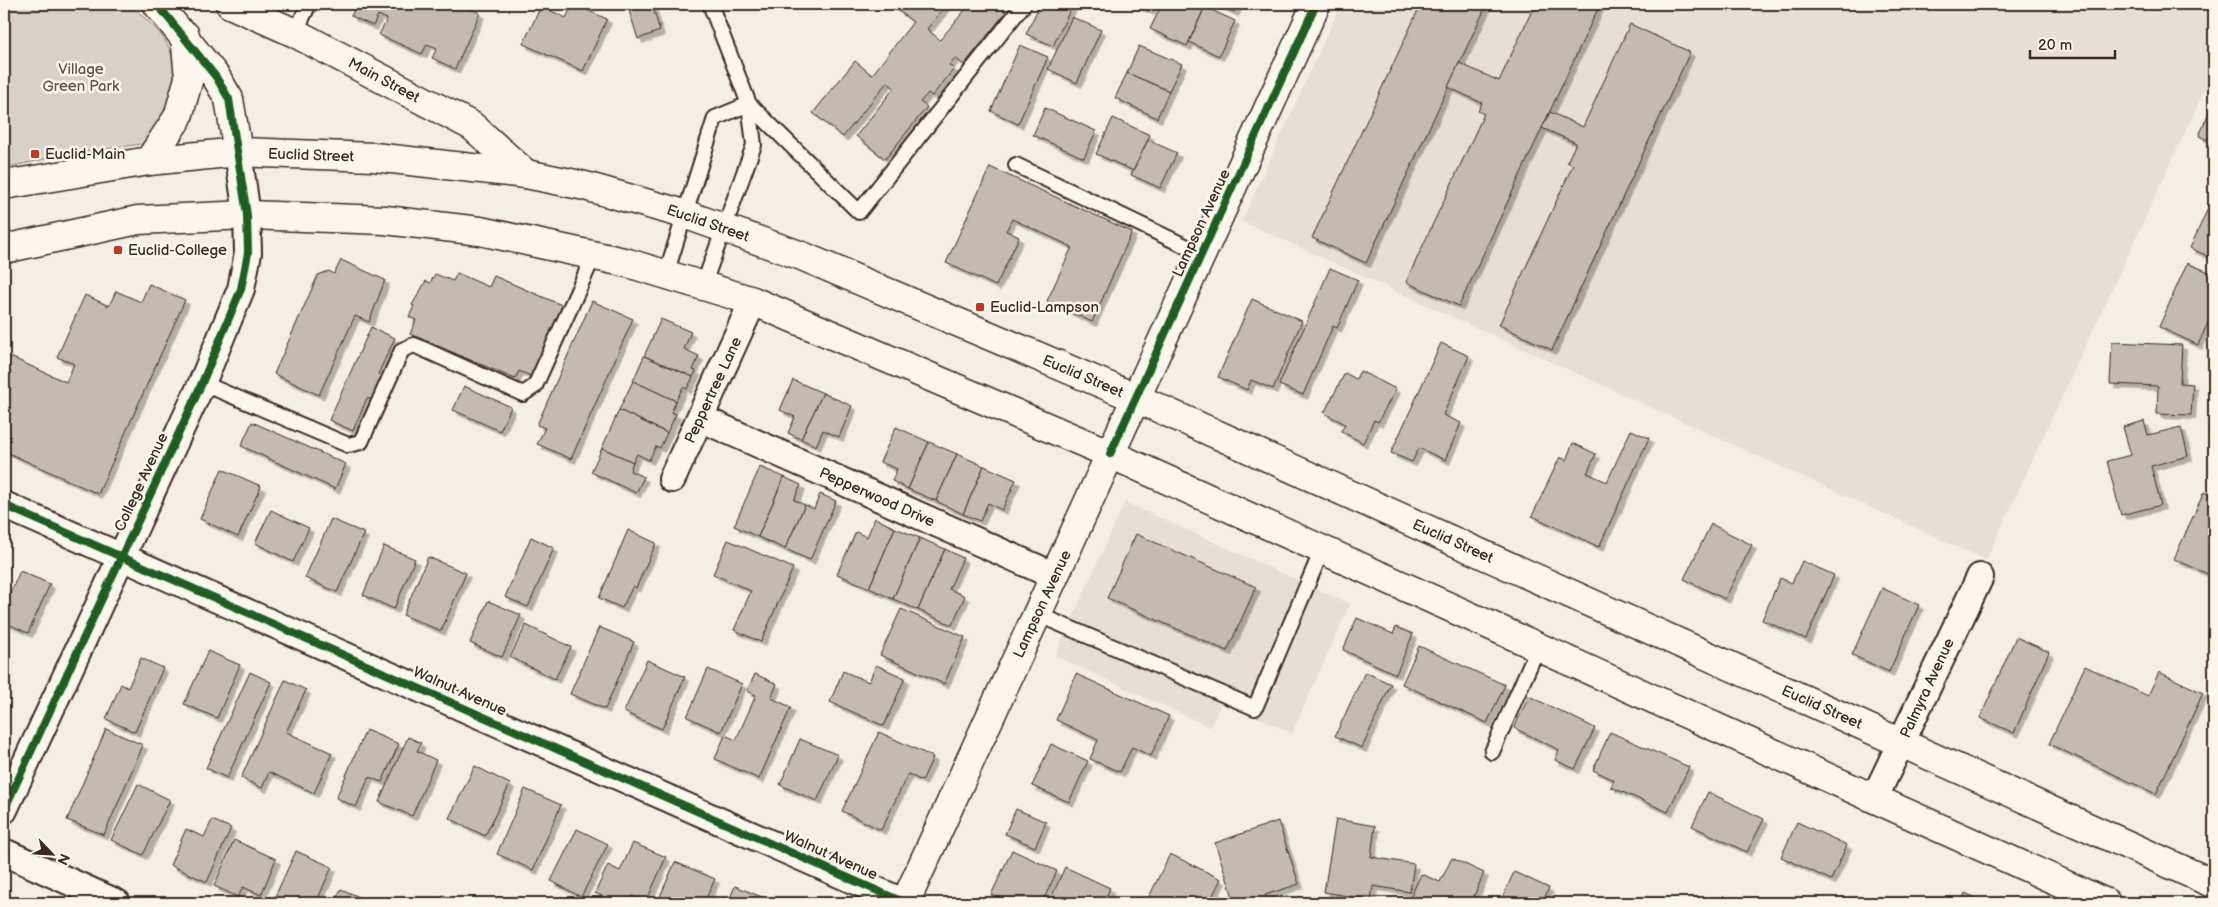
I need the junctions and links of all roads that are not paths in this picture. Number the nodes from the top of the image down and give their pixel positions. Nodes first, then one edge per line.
1 (157, 4) edge
2 (230, 4) edge
3 (309, 4) edge
4 (710, 4) edge
5 (1024, 4) edge
6 (1316, 4) edge
7 (295, 34) junction
8 (185, 36) junction
9 (749, 104) junction
10 (238, 152) junction
11 (148, 161) junction
12 (1016, 165) dead end
13 (526, 174) junction
14 (4, 185) edge
15 (684, 214) junction
16 (247, 215) junction
17 (722, 227) junction
18 (4, 249) edge
19 (1202, 254) junction
20 (594, 255) junction
21 (666, 274) junction
22 (703, 286) junction
23 (753, 301) junction
24 (202, 383) junction
25 (1136, 398) junction
26 (700, 418) junction
27 (1110, 454) junction
28 (672, 479) dead end
29 (4, 505) edge
30 (1322, 550) junction
31 (122, 557) junction
32 (1055, 576) junction
33 (1980, 577) dead end
34 (1037, 614) junction
35 (1538, 647) junction
36 (1901, 743) junction
37 (1492, 752) dead end
38 (1874, 799) junction
39 (4, 810) edge
40 (4, 852) edge
41 (2214, 884) edge
42 (117, 903) edge
43 (905, 903) edge
44 (2106, 903) edge

1 - 8 main road
2 - 7 main road, Main Street
3 - 7 lane
4 - 9 lane
5 - 9 lane
6 - 19 main road, Lampson Avenue
7 - 13 main road, Main Street
8 - 10 main road
8 - 11 main road
9 - 15 lane
9 - 17 lane
10 - 11 main road, Euclid Street
10 - 13 main road, Euclid Street
10 - 16 street, College Avenue
11 - 14 main road, Euclid Street
12 - 19 lane
13 - 15 main road, Euclid Street
15 - 17 main road, Euclid Street
15 - 21 lane
16 - 18 main road
16 - 20 main road
16 - 24 street, College Avenue
17 - 22 lane
17 - 25 main road, Euclid Street
19 - 25 main road, Lampson Avenue
20 - 21 main road
20 - 24 lane
21 - 22 main road
22 - 23 main road
23 - 26 street, Peppertree Lane
23 - 27 main road
24 - 31 street, College Avenue
25 - 27 main road, Lampson Avenue
25 - 36 main road, Euclid Street
26 - 28 street, Peppertree Lane
26 - 32 street, Pepperwood Drive
27 - 30 main road
27 - 32 main road, Lampson Avenue
29 - 31 street, Walnut Avenue
30 - 34 lane
30 - 35 main road
31 - 39 street, College Avenue
31 - 43 street, Walnut Avenue
32 - 34 main road, Lampson Avenue
33 - 36 street, Palmyra Avenue
34 - 43 main road, Lampson Avenue
35 - 37 lane
35 - 38 main road
36 - 38 street, Palmyra Avenue
36 - 41 main road, Euclid Street
38 - 44 main road
40 - 42 street

